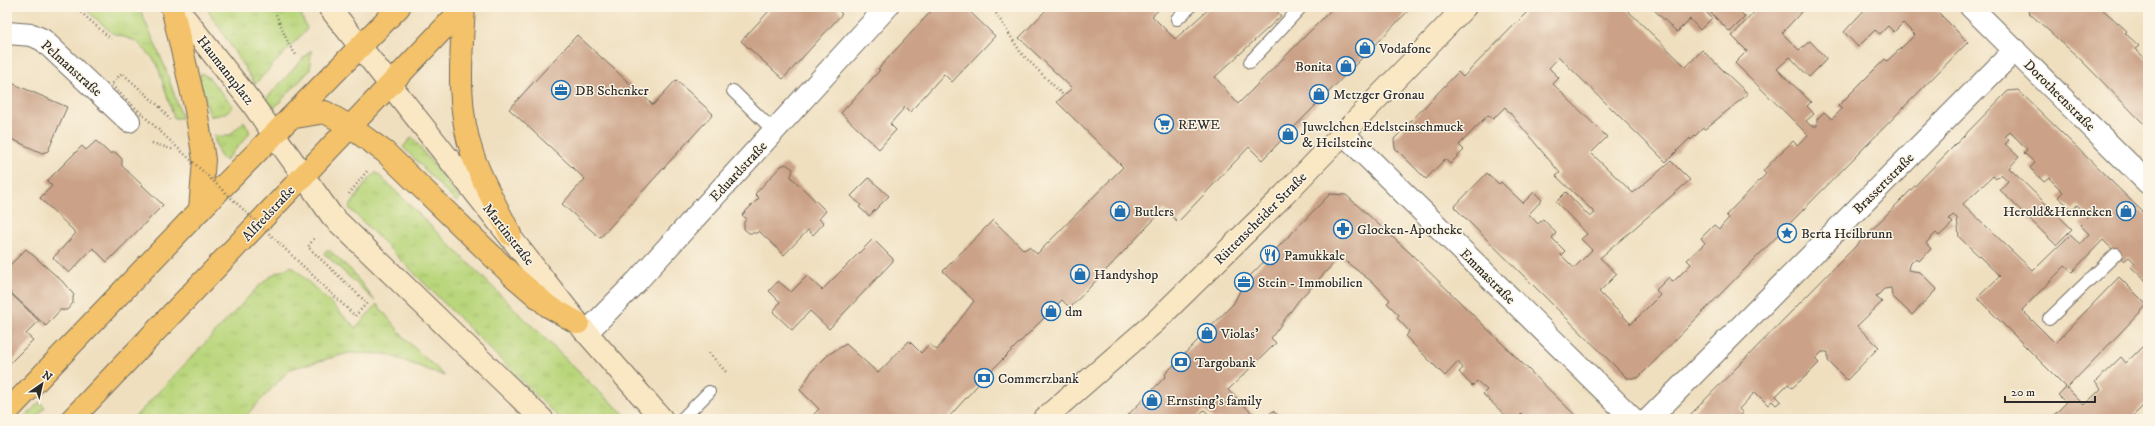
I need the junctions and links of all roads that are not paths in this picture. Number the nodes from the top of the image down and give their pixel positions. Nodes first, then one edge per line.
1 (172, 7) edge
2 (176, 7) edge
3 (330, 7) edge
4 (399, 7) edge
5 (464, 7) edge
6 (887, 7) edge
7 (1190, 7) edge
8 (1301, 7) edge
9 (1466, 7) edge
10 (1971, 7) edge
11 (1177, 19) dead end
12 (7, 33) edge
13 (360, 47) junction
14 (2015, 50) junction
15 (1250, 62) dead end
16 (390, 85) junction
17 (733, 91) dead end
18 (290, 118) junction
19 (129, 121) dead end
20 (349, 126) junction
21 (774, 131) junction
22 (1343, 134) junction
23 (274, 135) junction
24 (303, 175) junction
25 (2148, 183) edge
26 (200, 210) junction
27 (510, 234) junction
28 (2116, 254) dead end
29 (2048, 319) dead end
30 (582, 328) junction
31 (709, 392) dead end
32 (7, 412) edge
33 (72, 419) edge
34 (542, 419) edge
35 (662, 419) edge
36 (682, 419) edge
37 (1044, 419) edge
38 (1633, 419) edge
39 (1650, 419) edge

1 - 26 main road
2 - 23 main road, Haumannplatz
3 - 13 main road
4 - 13 main road
5 - 16 main road, Alfredstraße
5 - 27 main road
6 - 21 street, Eduardstraße
7 - 11 lane
8 - 15 lane
9 - 22 main road, Rüttenscheider Straße
10 - 14 street, Dorotheenstraße
12 - 19 street, Pelmanstraße
13 - 16 main road, Martinstraße
13 - 18 main road
14 - 25 street, Dorotheenstraße
14 - 39 street, Brassertstraße
16 - 20 main road, Alfredstraße
16 - 27 main road, Martinstraße
17 - 21 lane
18 - 20 main road
18 - 23 main road
20 - 24 main road, Alfredstraße
20 - 30 main road
21 - 30 street, Eduardstraße
22 - 37 main road, Rüttenscheider Straße
22 - 38 street, Emmastraße
23 - 24 main road
23 - 26 main road
24 - 33 main road, Alfredstraße
24 - 34 main road
26 - 32 main road
27 - 30 main road, Martinstraße
28 - 29 lane
30 - 35 main road, Martinstraße
31 - 36 lane

